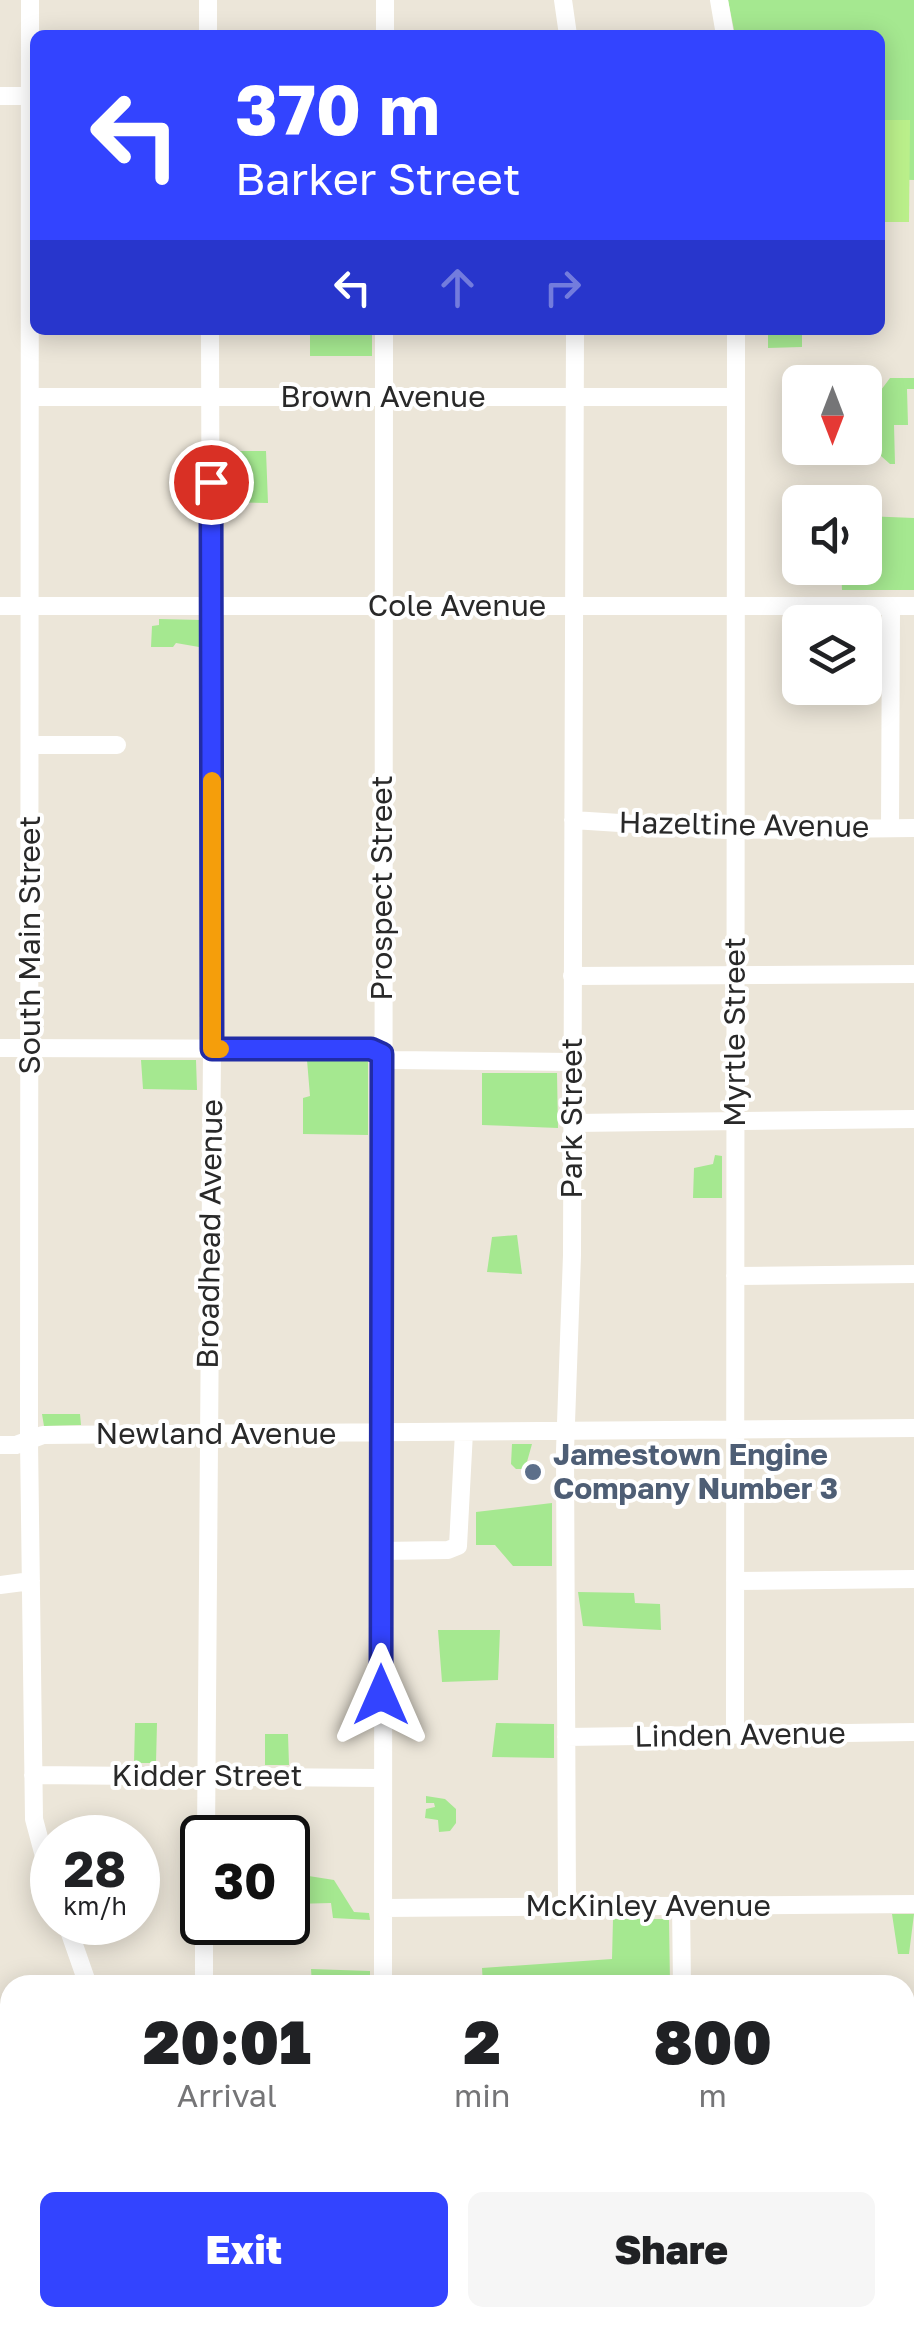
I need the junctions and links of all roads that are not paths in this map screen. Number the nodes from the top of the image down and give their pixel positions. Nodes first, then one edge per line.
1 (30, 0) edge
2 (208, 0) edge
3 (385, 0) edge
4 (562, 0) edge
5 (719, 0) edge
6 (208, 30) edge
7 (385, 30) edge
8 (567, 30) edge
9 (724, 30) edge
10 (0, 96) edge
11 (30, 96) junction
12 (210, 335) edge
13 (384, 335) edge
14 (575, 335) edge
15 (736, 335) edge
16 (30, 397) junction
17 (210, 397) junction
18 (384, 397) junction
19 (575, 397) junction
20 (736, 397) junction
21 (0, 606) edge
22 (30, 606) junction
23 (212, 606) junction
24 (383, 606) junction
25 (575, 606) junction
26 (736, 606) junction
27 (891, 606) junction
28 (914, 606) edge
29 (30, 745) junction
30 (116, 745) dead end
31 (573, 820) junction
32 (890, 828) junction
33 (914, 828) edge
34 (736, 830) junction
35 (914, 974) edge
36 (572, 976) junction
37 (735, 976) junction
38 (0, 1048) edge
39 (30, 1048) junction
40 (212, 1049) junction
41 (382, 1054) junction
42 (572, 1062) junction
43 (914, 1120) edge
44 (735, 1122) junction
45 (573, 1123) junction
46 (914, 1274) edge
47 (735, 1276) junction
48 (914, 1428) edge
49 (734, 1430) junction
50 (381, 1432) junction
51 (464, 1432) junction
52 (567, 1432) junction
53 (208, 1435) junction
54 (29, 1440) junction
55 (0, 1445) edge
56 (381, 1551) junction
57 (914, 1580) edge
58 (31, 1581) junction
59 (735, 1581) junction
60 (0, 1585) edge
61 (914, 1732) edge
62 (735, 1734) junction
63 (566, 1737) junction
64 (33, 1774) junction
65 (206, 1776) junction
66 (381, 1778) junction
67 (34, 1815) edge
68 (206, 1815) edge
69 (914, 1904) edge
70 (681, 1905) junction
71 (567, 1906) junction
72 (383, 1908) junction
73 (74, 1945) edge
74 (204, 1945) edge
75 (85, 1975) edge
76 (204, 1975) edge
77 (383, 1975) edge
78 (682, 1975) edge

1 - 11 street, South Main Street
2 - 6 street
3 - 7 street
4 - 8 street
5 - 9 street
10 - 11 street
11 - 16 street, South Main Street
12 - 17 street, Broadhead Avenue
13 - 18 street, Prospect Street
14 - 19 street, Park Street
15 - 20 street, Myrtle Street
16 - 17 street, Brown Avenue
16 - 22 street, South Main Street
17 - 18 street, Brown Avenue
17 - 23 street, Broadhead Avenue
18 - 19 street, Brown Avenue
18 - 24 street, Prospect Street
19 - 20 street, Brown Avenue
19 - 25 street, Park Street
20 - 26 street, Myrtle Street
21 - 22 street, Cole Avenue
22 - 23 street, Cole Avenue
22 - 29 street, South Main Street
23 - 24 street, Cole Avenue
23 - 40 street, Broadhead Avenue
24 - 25 street, Cole Avenue
24 - 41 street, Prospect Street
25 - 26 street, Cole Avenue
25 - 31 street, Park Street
26 - 27 street, Cole Avenue
26 - 34 street, Myrtle Street
27 - 28 street, Cole Avenue
27 - 32 street
29 - 30 street
29 - 39 street, South Main Street
31 - 34 street, Hazeltine Avenue
31 - 36 street, Park Street
32 - 33 street, Hazeltine Avenue
32 - 34 street, Hazeltine Avenue
34 - 37 street, Myrtle Street
35 - 37 street
36 - 37 street
36 - 42 street, Park Street
37 - 44 street, Myrtle Street
38 - 39 street
39 - 40 street
39 - 54 street, South Main Street
40 - 41 street
40 - 53 street, Broadhead Avenue
41 - 42 street
41 - 50 street, Prospect Street
42 - 45 street, Park Street
43 - 44 street
44 - 45 street
44 - 47 street, Myrtle Street
45 - 52 street, Park Street
46 - 47 street
47 - 49 street, Myrtle Street
48 - 49 street, Newland Avenue
49 - 52 street, Newland Avenue
49 - 59 street, Myrtle Street
50 - 51 street, Newland Avenue
50 - 53 street, Newland Avenue
50 - 56 street, Prospect Street
51 - 52 street, Newland Avenue
51 - 56 street
52 - 63 street, Park Street
53 - 54 street, Newland Avenue
53 - 65 street, Broadhead Avenue
54 - 55 street, Newland Avenue
54 - 58 street, South Main Street
56 - 66 street, Prospect Street
57 - 59 street
58 - 60 street
58 - 64 street, South Main Street
59 - 62 street, Myrtle Street
61 - 62 street, Linden Avenue
62 - 63 street, Linden Avenue
63 - 71 street, Park Street
64 - 65 street, Kidder Street
64 - 67 street, South Main Street
65 - 66 street, Kidder Street
65 - 68 street, Broadhead Avenue
66 - 72 street, Prospect Street
69 - 70 street, McKinley Avenue
70 - 71 street, McKinley Avenue
70 - 78 street
71 - 72 street, McKinley Avenue
72 - 77 street, Prospect Street
73 - 75 street
74 - 76 street

